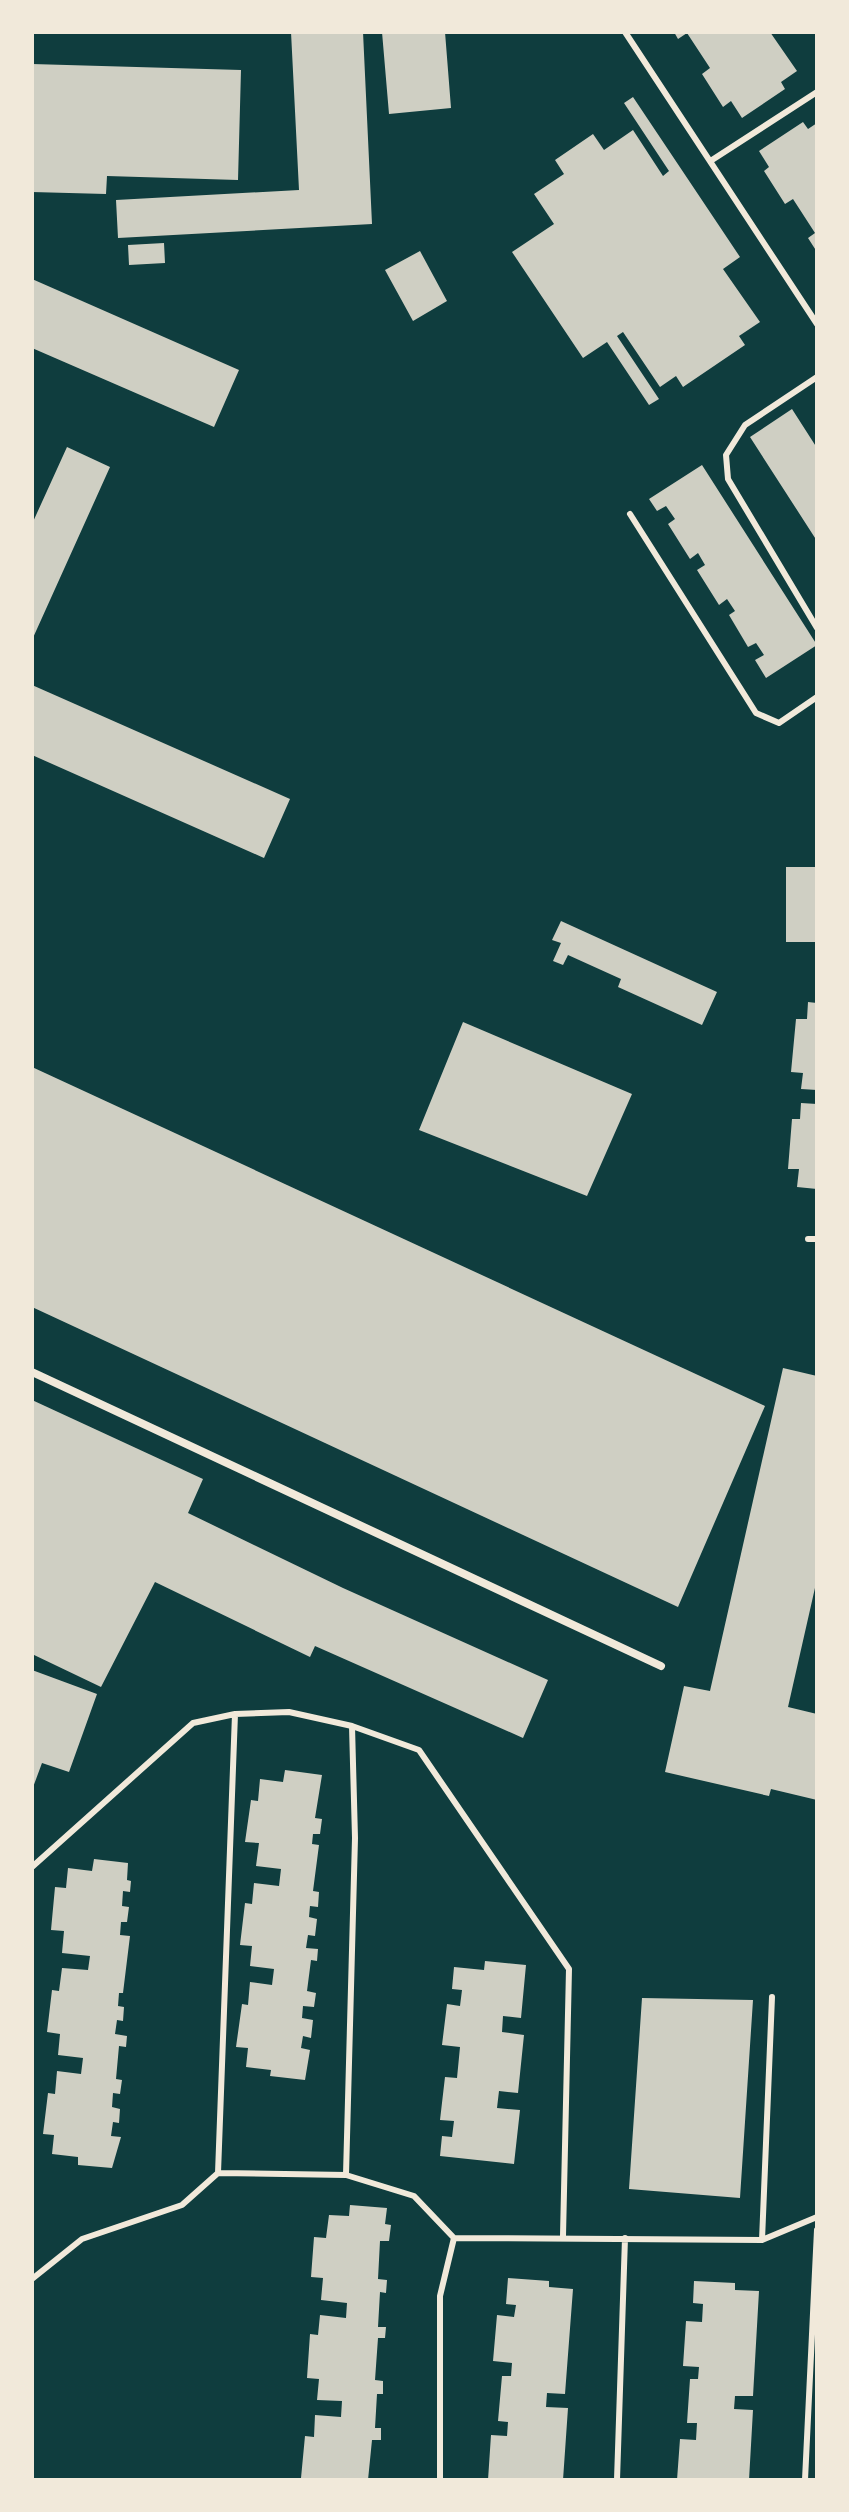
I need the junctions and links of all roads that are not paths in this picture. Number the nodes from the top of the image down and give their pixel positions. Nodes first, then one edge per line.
1 (625, 32) edge
2 (817, 92) edge
3 (712, 160) junction
4 (817, 324) edge
5 (817, 377) edge
6 (630, 514) dead end
7 (817, 628) edge
8 (817, 697) edge
9 (808, 1239) dead end
10 (817, 1239) edge
11 (32, 1372) edge
12 (661, 1666) dead end
13 (235, 1714) junction
14 (352, 1726) junction
15 (32, 1867) edge
16 (772, 1997) dead end
17 (218, 2173) junction
18 (346, 2175) junction
19 (817, 2217) edge
20 (817, 2230) edge
21 (563, 2236) junction
22 (454, 2238) junction
23 (625, 2238) junction
24 (762, 2240) junction
25 (32, 2279) edge
26 (440, 2480) edge
27 (617, 2480) edge
28 (805, 2480) edge

1 - 3 lane
2 - 3 lane
3 - 4 lane
5 - 7 lane
6 - 8 lane
9 - 10 lane
11 - 12 street
13 - 14 lane
13 - 15 lane
13 - 17 lane
14 - 18 lane
14 - 21 lane
16 - 24 lane
17 - 18 lane
17 - 25 lane
18 - 22 lane
19 - 24 lane
20 - 28 lane
21 - 22 lane
21 - 23 lane
22 - 26 lane
23 - 24 lane
23 - 27 lane

